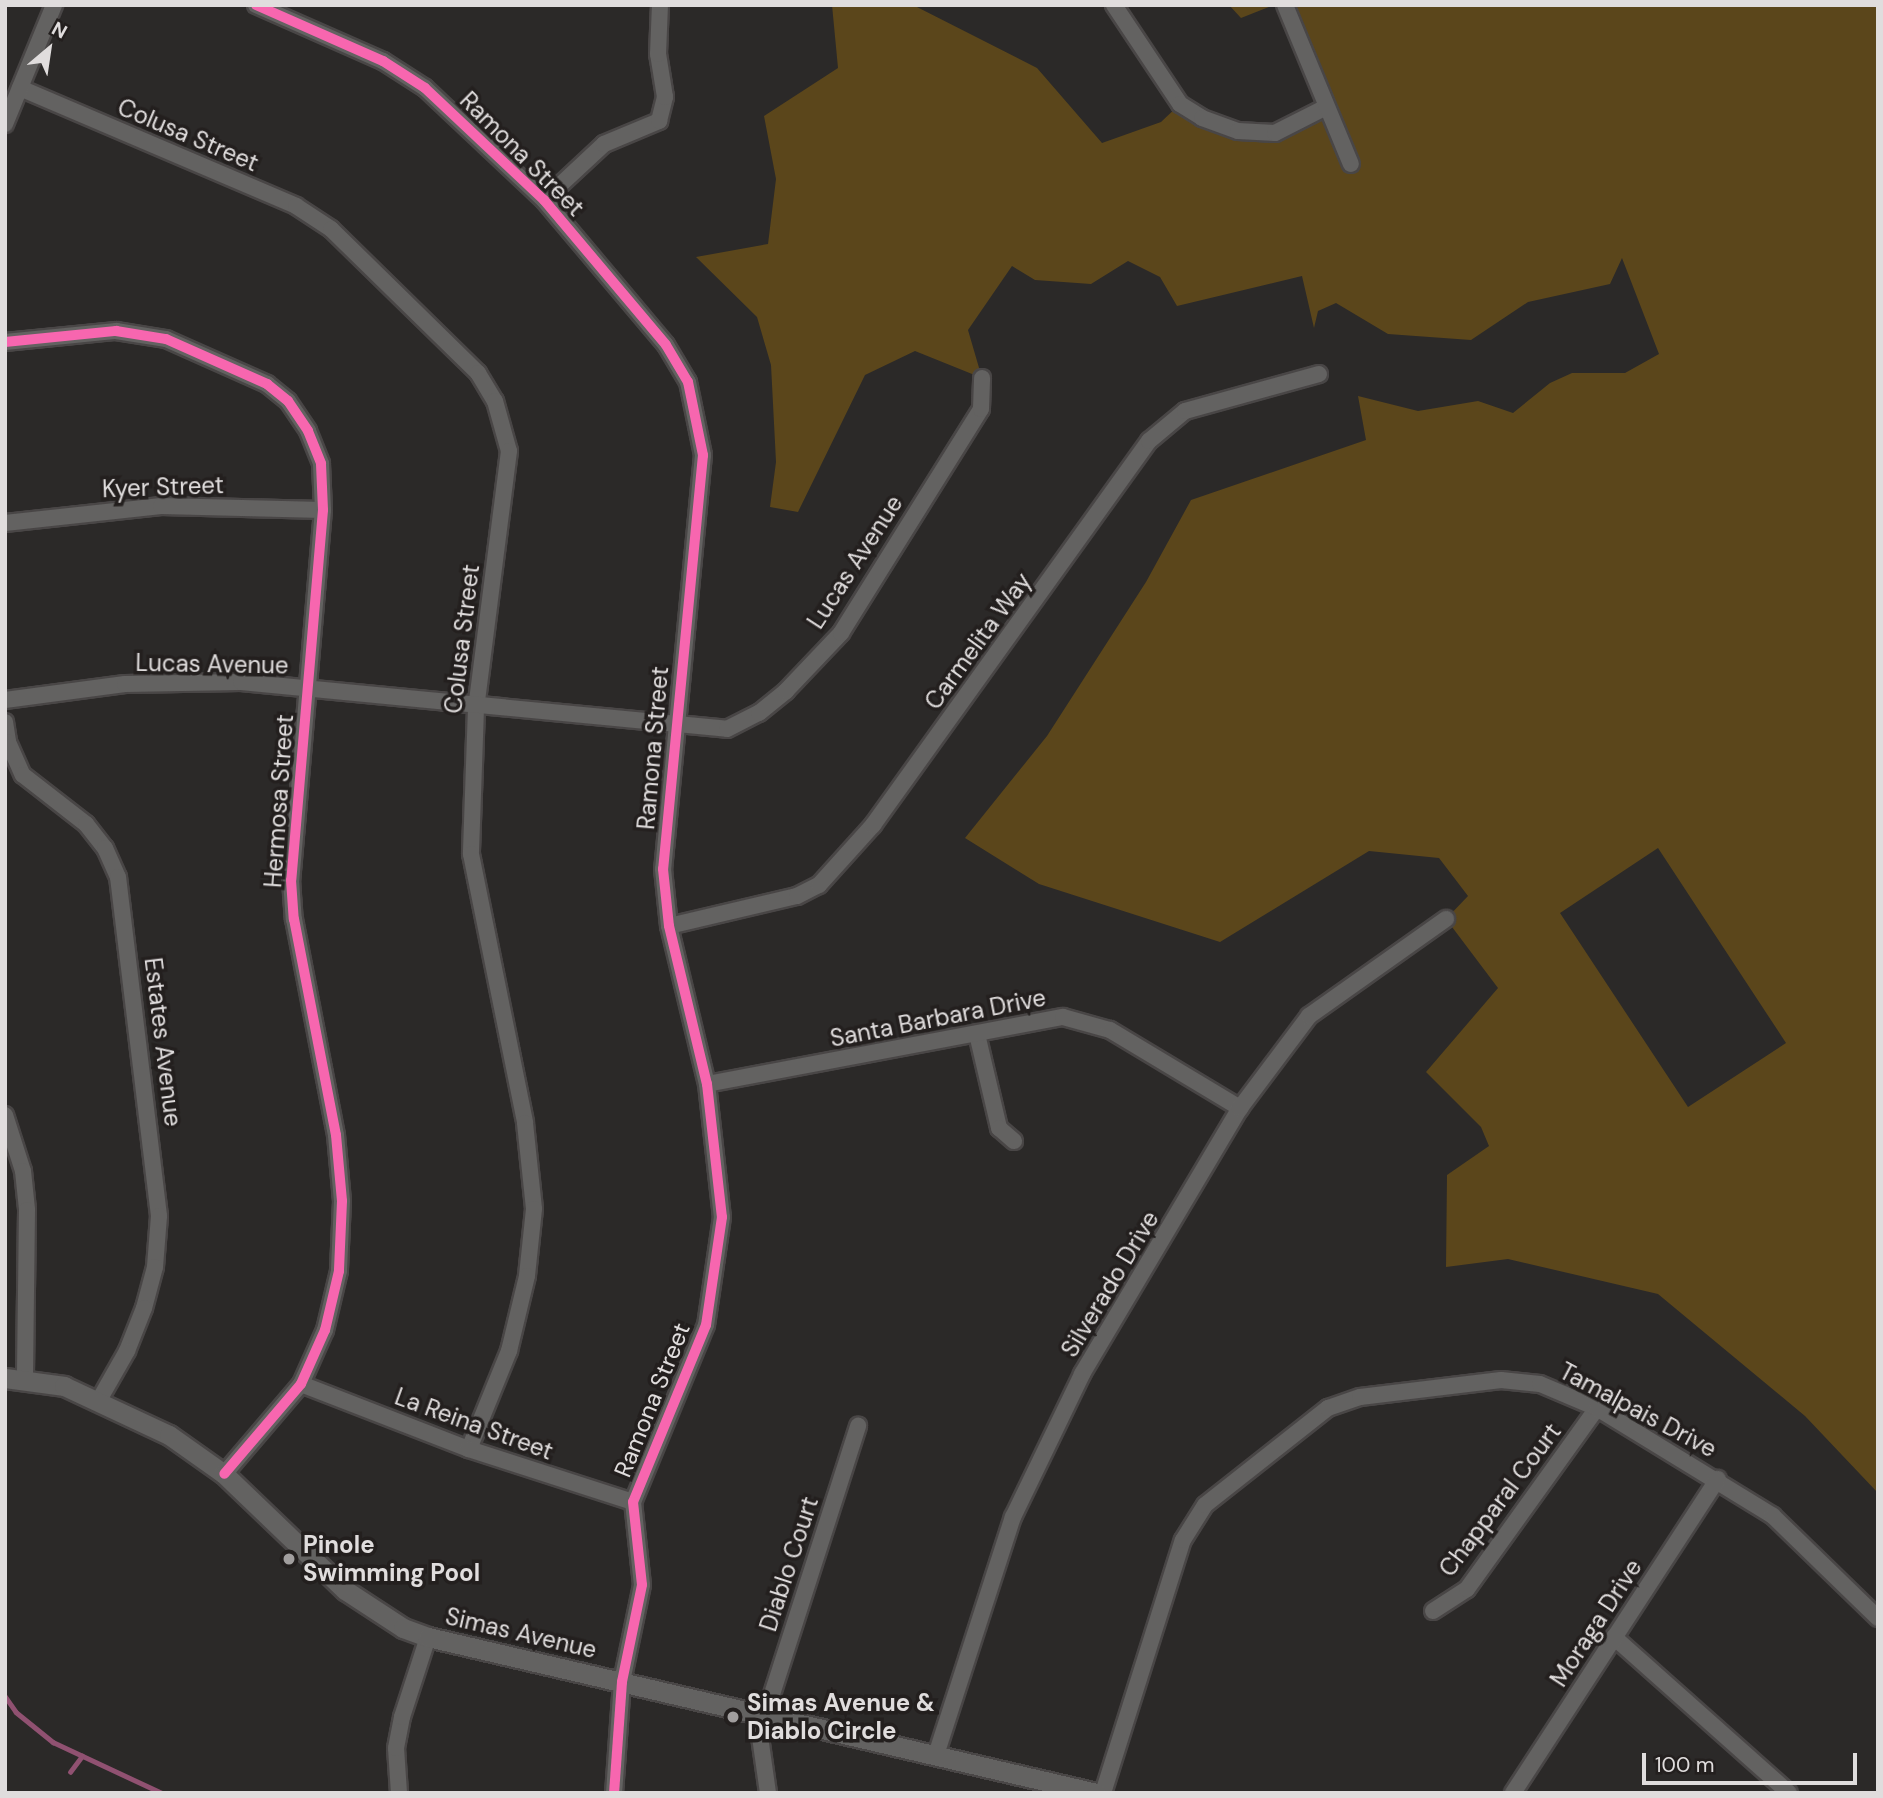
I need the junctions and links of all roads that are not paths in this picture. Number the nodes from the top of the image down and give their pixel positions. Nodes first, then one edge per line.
1 (54, 5) edge
2 (256, 5) edge
3 (660, 5) edge
4 (1114, 5) edge
5 (1284, 5) edge
6 (20, 88) junction
7 (1324, 108) junction
8 (5, 124) edge
9 (1351, 164) dead end
10 (544, 200) junction
11 (5, 342) edge
12 (1319, 374) dead end
13 (982, 378) dead end
14 (323, 510) junction
15 (5, 523) edge
16 (308, 690) junction
17 (5, 699) edge
18 (476, 708) junction
19 (5, 722) edge
20 (675, 724) junction
21 (1446, 919) dead end
22 (669, 926) junction
23 (978, 1034) junction
24 (707, 1084) junction
25 (1240, 1108) junction
26 (5, 1115) edge
27 (1014, 1142) dead end
28 (16, 1378) edge
29 (300, 1384) junction
30 (99, 1399) junction
31 (1597, 1408) junction
32 (858, 1426) dead end
33 (469, 1449) junction
34 (224, 1474) junction
35 (1718, 1479) junction
36 (633, 1502) junction
37 (1433, 1611) dead end
38 (1878, 1618) edge
39 (428, 1637) junction
40 (1615, 1637) junction
41 (622, 1682) junction
42 (765, 1716) junction
43 (936, 1755) junction
44 (399, 1793) edge
45 (614, 1793) edge
46 (768, 1793) edge
47 (1096, 1793) edge
48 (1103, 1793) edge
49 (1513, 1793) edge
50 (1789, 1793) edge

1 - 6 street
2 - 10 street, Ramona Street
3 - 10 street
4 - 7 street
5 - 7 street
6 - 8 street
6 - 18 street, Colusa Street
7 - 9 street
10 - 20 street, Ramona Street
11 - 14 street, Hermosa Street
12 - 22 street, Carmelita Way
13 - 20 street, Lucas Avenue
14 - 15 street, Kyer Street
14 - 16 street, Hermosa Street
16 - 17 street, Lucas Avenue
16 - 18 street, Lucas Avenue
16 - 29 street, Hermosa Street
18 - 20 street, Lucas Avenue
18 - 33 street, Colusa Street
19 - 30 street, Estates Avenue
20 - 22 street, Ramona Street
21 - 25 street, Silverado Drive
22 - 24 street, Ramona Street
23 - 24 street, Santa Barbara Drive
23 - 25 street, Santa Barbara Drive
23 - 27 street
24 - 36 street, Ramona Street
25 - 43 street, Silverado Drive
26 - 28 street
28 - 30 street, Simas Avenue
29 - 33 street, La Reina Street
29 - 34 street, Hermosa Street
30 - 34 street, Simas Avenue
31 - 35 street, Tamalpais Drive
31 - 37 street, Chapparal Court
31 - 48 street, Tamalpais Drive
32 - 42 street, Diablo Court
33 - 36 street, La Reina Street
34 - 39 street, Simas Avenue
35 - 38 street, Tamalpais Drive
35 - 40 street, Moraga Drive
36 - 41 street, Ramona Street
39 - 41 street, Simas Avenue
39 - 44 street
40 - 49 street, Moraga Drive
40 - 50 street
41 - 42 street, Simas Avenue
41 - 45 street, Ramona Street
42 - 43 street, Simas Avenue
42 - 46 street, Diablo Court
43 - 47 street, Simas Avenue

